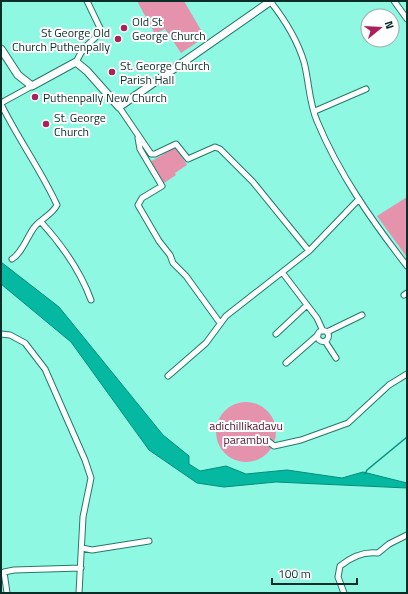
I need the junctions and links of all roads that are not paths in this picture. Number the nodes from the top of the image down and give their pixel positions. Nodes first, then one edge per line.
1 (87, 1) edge
2 (271, 1) edge
3 (394, 1) edge
4 (407, 19) edge
5 (1, 49) edge
6 (76, 62) junction
7 (32, 86) junction
8 (366, 89) dead end
9 (1, 104) edge
10 (119, 107) junction
11 (314, 111) junction
12 (137, 135) junction
13 (358, 199) junction
14 (41, 222) junction
15 (309, 250) junction
16 (12, 259) dead end
17 (407, 266) edge
18 (282, 272) junction
19 (91, 300) dead end
20 (307, 305) junction
21 (362, 315) dead end
22 (220, 323) junction
23 (325, 332) junction
24 (1, 334) edge
25 (276, 334) dead end
26 (318, 335) junction
27 (325, 341) junction
28 (336, 358) dead end
29 (286, 363) dead end
30 (407, 374) edge
31 (168, 376) dead end
32 (268, 441) dead end
33 (407, 535) edge
34 (149, 541) dead end
35 (82, 548) junction
36 (80, 568) junction
37 (8, 593) edge
38 (79, 593) edge
39 (344, 593) edge

1 - 6 street
2 - 10 main road
2 - 11 street
3 - 4 street
5 - 7 main road
6 - 7 main road
6 - 10 main road
7 - 9 street
8 - 11 street
9 - 14 street
10 - 12 street
11 - 13 street
12 - 15 street
12 - 22 street
13 - 15 street
13 - 17 street
14 - 16 street
14 - 19 street
15 - 18 street
18 - 20 street
18 - 22 street
20 - 23 street
20 - 25 street
21 - 23 street
22 - 31 street
23 - 26 street
23 - 27 street
24 - 35 street
26 - 27 street
26 - 29 street
27 - 28 street
30 - 32 street
33 - 39 street
34 - 35 street
35 - 36 street
36 - 37 street
36 - 38 street

